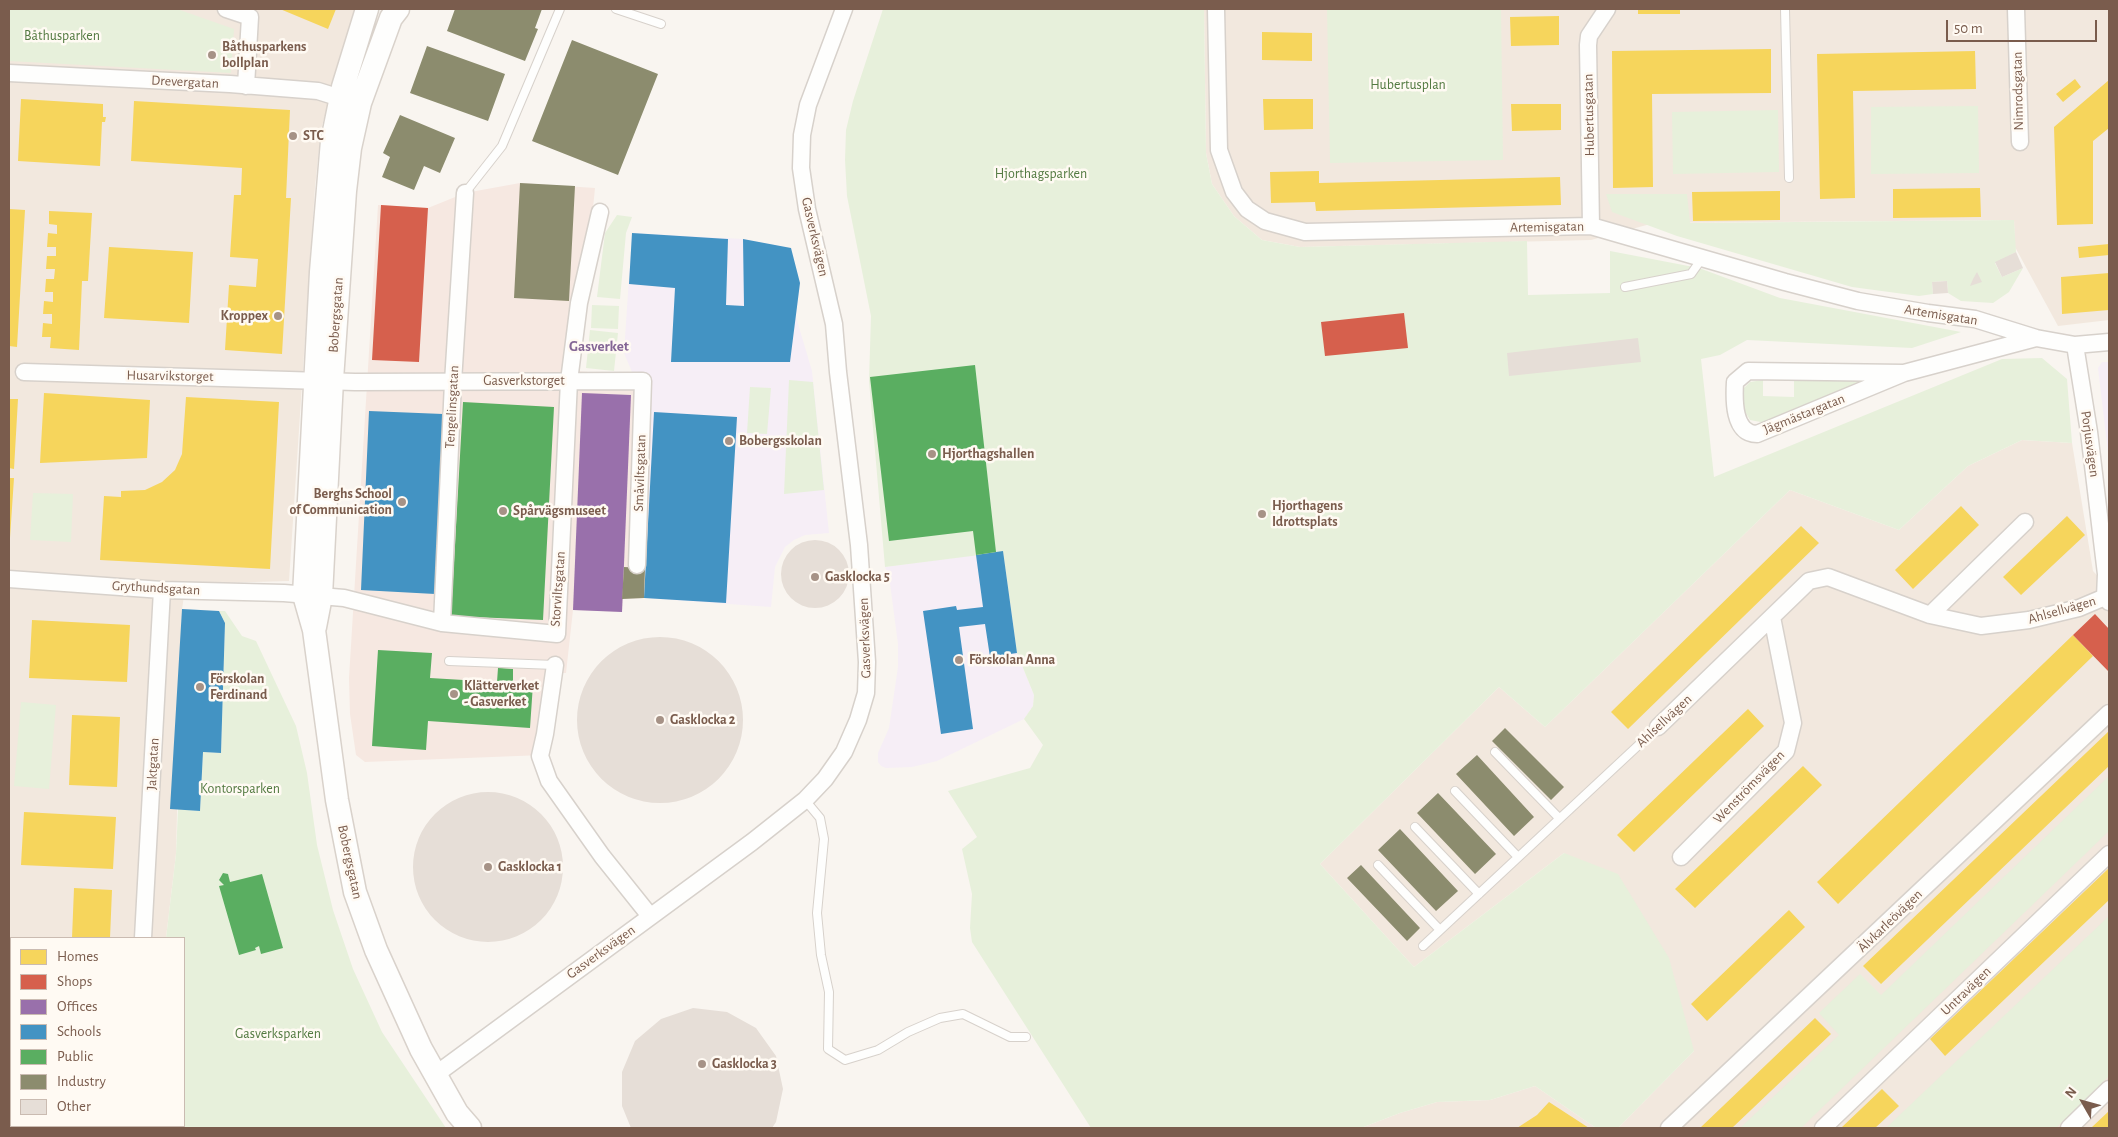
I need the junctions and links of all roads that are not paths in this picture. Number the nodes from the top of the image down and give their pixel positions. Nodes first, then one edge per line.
1 (226, 9) edge
2 (367, 9) edge
3 (398, 9) edge
4 (560, 9) edge
5 (616, 9) edge
6 (844, 9) edge
7 (1216, 9) edge
8 (1607, 9) edge
9 (1785, 9) edge
10 (2016, 9) edge
11 (661, 24) dead end
12 (9, 73) edge
13 (246, 86) junction
14 (350, 101) junction
15 (2020, 142) dead end
16 (1789, 178) dead end
17 (465, 193) joint
18 (600, 212) dead end
19 (1591, 226) junction
20 (1703, 257) junction
21 (1625, 286) dead end
22 (2036, 338) junction
23 (2109, 342) edge
24 (2075, 345) junction
25 (24, 372) dead end
26 (1904, 373) junction
27 (324, 380) junction
28 (569, 381) junction
29 (643, 381) joint
30 (452, 382) junction
31 (2024, 522) dead end
32 (2106, 553) edge
33 (636, 565) dead end
34 (9, 579) edge
35 (162, 590) junction
36 (312, 596) junction
37 (2107, 600) edge
38 (1930, 615) junction
39 (1772, 617) junction
40 (442, 622) junction
41 (449, 661) dead end
42 (555, 665) joint
43 (2109, 713) edge
44 (1658, 727) joint
45 (1495, 752) dead end
46 (1455, 791) dead end
47 (805, 800) junction
48 (1559, 818) junction
49 (1415, 827) dead end
50 (2109, 854) edge
51 (1518, 857) junction
52 (1682, 857) dead end
53 (1378, 865) dead end
54 (1479, 894) junction
55 (650, 916) junction
56 (1440, 930) junction
57 (143, 937) edge
58 (1424, 946) dead end
59 (1026, 1037) dead end
60 (435, 1075) junction
61 (2109, 1089) edge
62 (470, 1128) edge
63 (1669, 1128) edge
64 (1823, 1128) edge
65 (2068, 1128) edge

1 - 13 street
2 - 14 street, Bobergsgatan
3 - 14 street, Bobergsgatan
4 - 17 lane
5 - 11 lane
6 - 47 street, Gasverksvägen
7 - 19 street, Artemisgatan
8 - 19 street, Hubertusgatan
9 - 16 lane
10 - 15 street, Nimrodsgatan
12 - 13 street, Drevergatan
13 - 14 street, Drevergatan
14 - 27 street, Bobergsgatan
17 - 30 street, Tengelinsgatan
18 - 28 street
19 - 20 street, Artemisgatan
20 - 21 lane
20 - 22 street, Artemisgatan
22 - 24 street, Artemisgatan
22 - 26 street, Jägmästargatan
23 - 24 street
24 - 32 street, Porjusvägen
25 - 27 street, Husarvikstorget
26 - 26 street, Jägmästargatan
27 - 30 street, Gasverkstorget
27 - 36 street, Bobergsgatan
28 - 29 street, Gasverkstorget
28 - 30 street, Gasverkstorget
28 - 40 street, Storviltsgatan
29 - 33 street, Småviltsgatan
30 - 40 street, Tengelinsgatan
31 - 38 street
32 - 37 street, Porjusvägen
34 - 35 street, Grythundsgatan
35 - 36 street, Grythundsgatan
35 - 57 street, Jaktgatan
36 - 40 street, Storviltsgatan
36 - 60 street, Bobergsgatan
37 - 38 street, Ahlsellvägen
38 - 39 street, Ahlsellvägen
39 - 44 street, Ahlsellvägen
39 - 52 street, Wenströmsvägen
41 - 42 lane
42 - 55 street
43 - 63 street, Älvkarleövägen
44 - 48 lane, Ahlsellvägen
45 - 48 lane
46 - 51 lane
47 - 55 street, Gasverksvägen
47 - 59 lane
48 - 51 lane, Ahlsellvägen
49 - 54 lane
50 - 64 street, Untravägen
51 - 54 lane, Ahlsellvägen
53 - 56 lane
54 - 56 lane, Ahlsellvägen
55 - 60 street, Gasverksvägen
56 - 58 lane, Ahlsellvägen
60 - 62 street, Bobergsgatan
61 - 65 street

